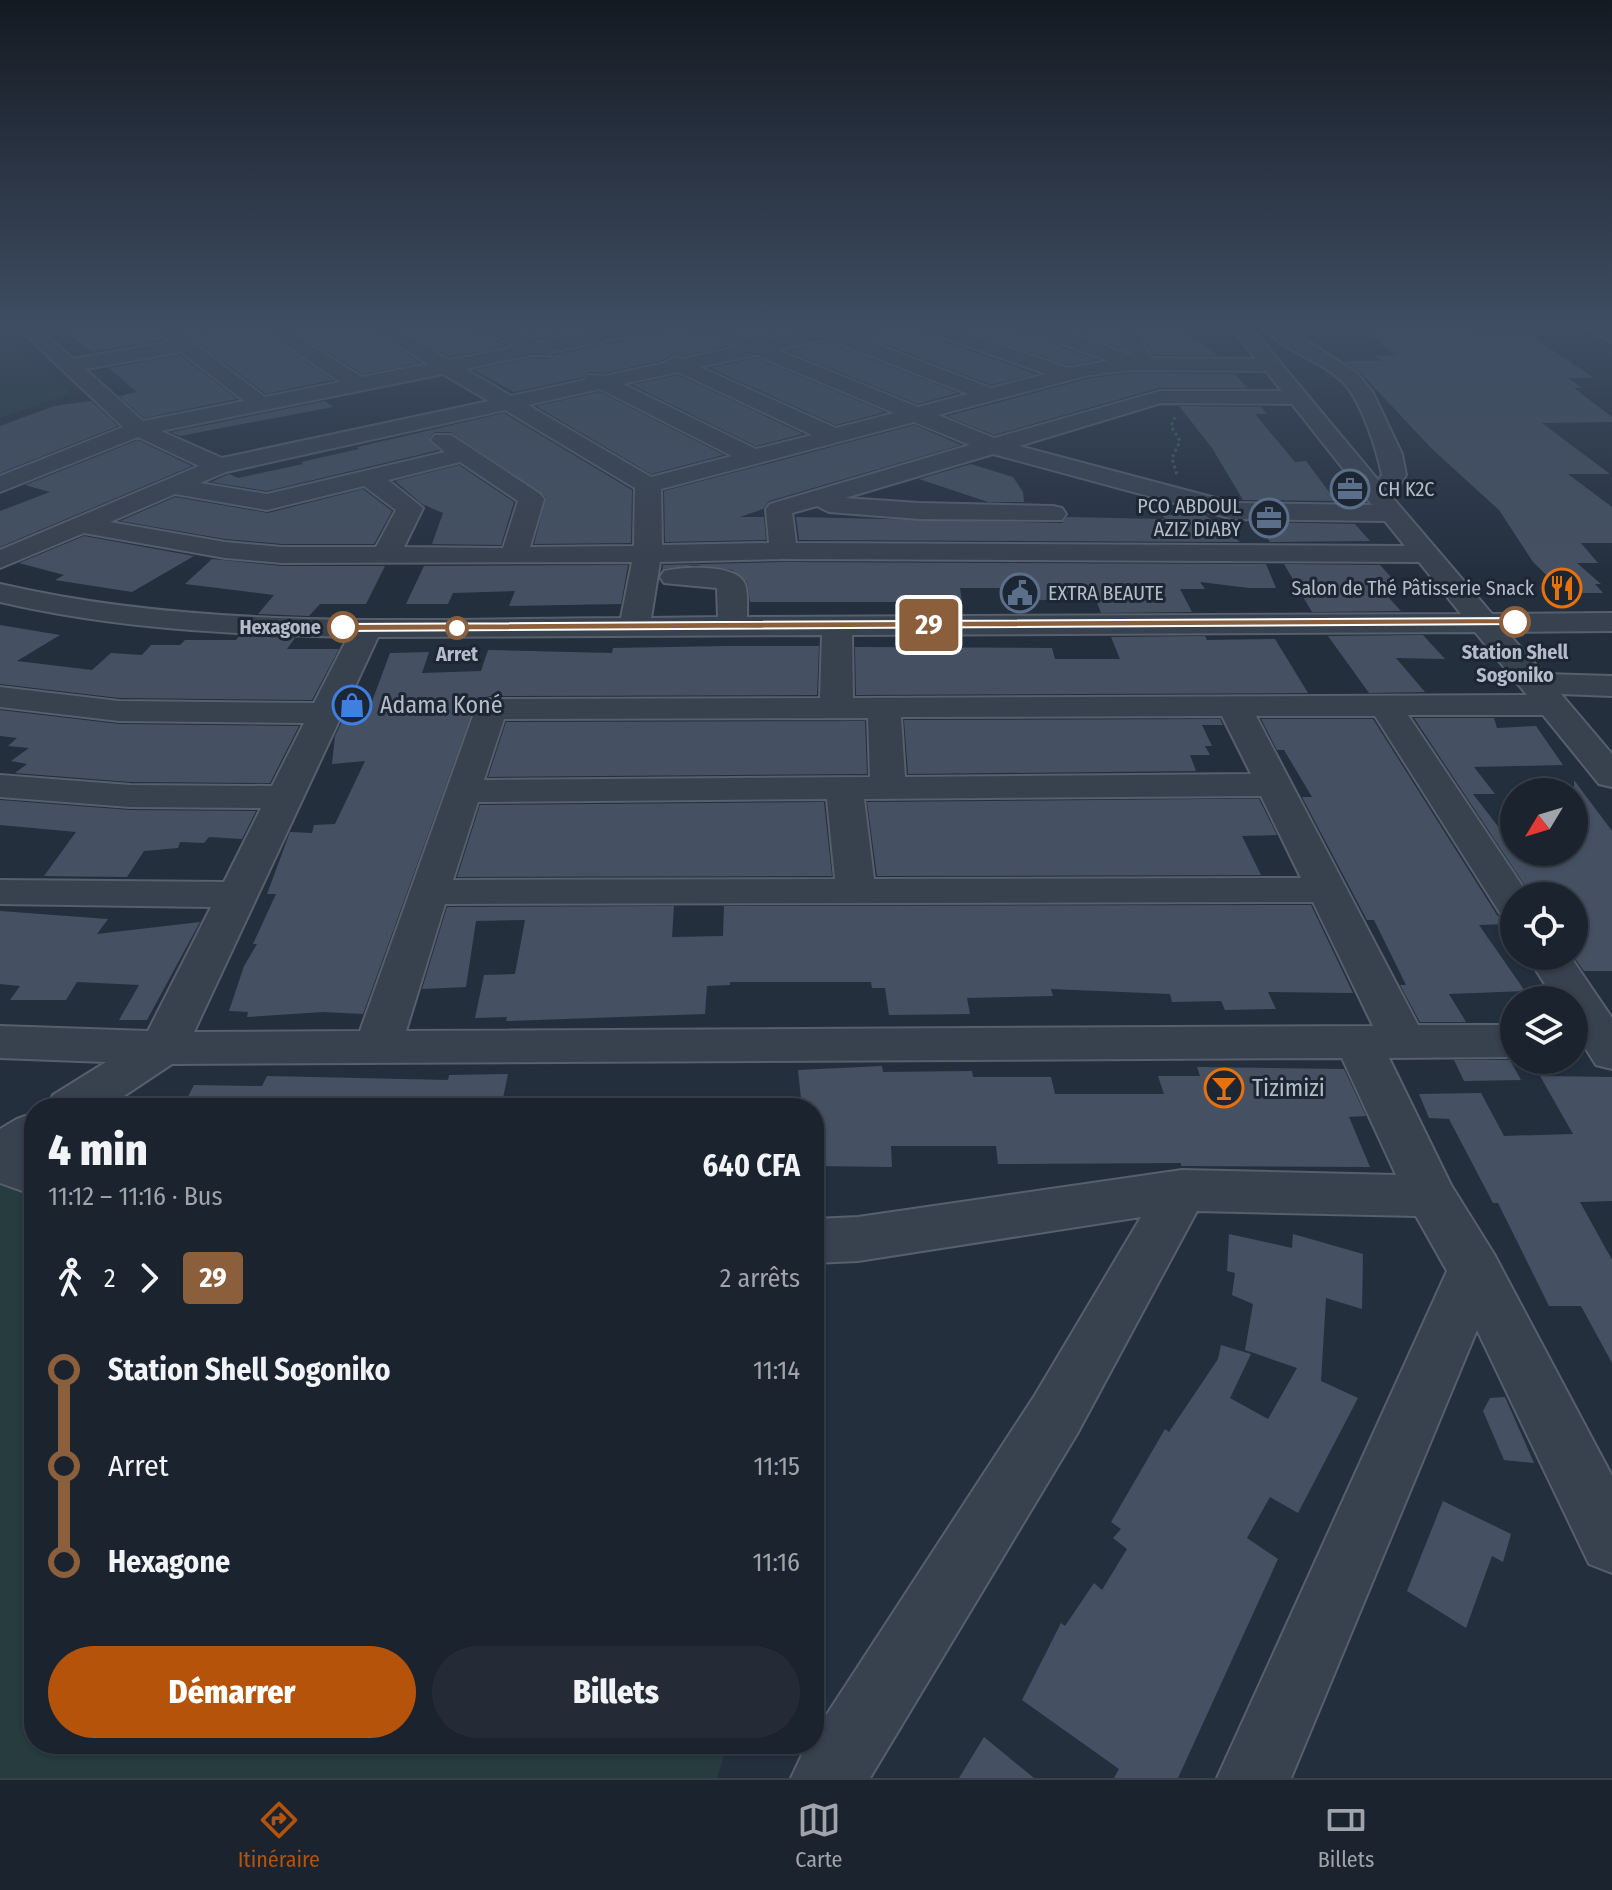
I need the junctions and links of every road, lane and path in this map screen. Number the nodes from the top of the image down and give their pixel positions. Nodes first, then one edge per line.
1 (114, 407) edge
2 (246, 407) edge
3 (497, 407) edge
4 (515, 407) edge
5 (652, 407) edge
6 (770, 407) edge
7 (898, 407) edge
8 (943, 407) edge
9 (1126, 407) edge
10 (1169, 407) edge
11 (1307, 407) edge
12 (1368, 407) edge
13 (915, 414) junction
14 (420, 424) junction
15 (138, 429) junction
16 (834, 436) junction
17 (992, 446) junction
18 (465, 454) junction
19 (753, 457) junction
20 (1031, 457) junction
21 (219, 466) junction
22 (369, 478) junction
23 (0, 485) edge
24 (648, 485) junction
25 (173, 486) junction
26 (1177, 496) junction
27 (802, 502) junction
28 (1386, 505) junction
29 (1053, 514) junction
30 (81, 525) junction
31 (783, 551) junction
32 (1068, 554) junction
33 (1427, 554) junction
34 (386, 555) junction
35 (514, 556) junction
36 (0, 560) edge
37 (645, 566) junction
38 (0, 593) edge
39 (1485, 622) junction
40 (1612, 622) edge
41 (733, 626) junction
42 (837, 626) junction
43 (634, 627) junction
44 (367, 628) junction
45 (1612, 686) edge
46 (0, 697) edge
47 (1384, 704) junction
48 (1234, 706) junction
49 (1555, 706) junction
50 (836, 708) junction
51 (884, 708) junction
52 (326, 713) junction
53 (1612, 729) edge
54 (1612, 776) edge
55 (1273, 785) junction
56 (0, 786) edge
57 (844, 788) junction
58 (888, 788) junction
59 (463, 791) junction
60 (285, 797) junction
61 (1500, 882) edge
62 (1327, 890) junction
63 (856, 891) junction
64 (0, 892) edge
65 (430, 892) junction
66 (237, 895) junction
67 (1556, 970) edge
68 (1500, 1041) edge
69 (0, 1042) edge
70 (1381, 1042) junction
71 (1600, 1044) edge
72 (378, 1046) junction
73 (163, 1048) junction
74 (86, 1098) edge
75 (24, 1138) edge
76 (0, 1154) edge
77 (0, 1162) edge
78 (24, 1171) edge
79 (1182, 1190) junction
80 (1431, 1196) junction
81 (824, 1241) edge
82 (1475, 1270) junction
83 (1612, 1541) edge
84 (828, 1778) edge
85 (1254, 1778) edge

1 - 15 street
2 - 15 street
3 - 14 street
4 - 24 street
5 - 19 street
6 - 16 street
7 - 13 street
8 - 13 street
9 - 17 street
10 - 26 path
11 - 28 street
12 - 28 street
13 - 16 street
13 - 17 street
14 - 18 street
14 - 21 street
15 - 21 street
15 - 23 street
16 - 19 street
17 - 20 street
17 - 27 street
18 - 22 street
18 - 35 street
19 - 24 street
20 - 26 street
20 - 29 street
21 - 25 street
22 - 25 street
22 - 34 street
24 - 37 street
25 - 30 street
26 - 28 street
27 - 29 street
27 - 31 street
28 - 33 street
29 - 32 street
30 - 34 street
30 - 36 street
31 - 32 street
31 - 37 street
32 - 33 street
33 - 39 street
34 - 35 street
35 - 37 street
37 - 41 street
37 - 43 street
38 - 44 street
39 - 40 street
39 - 42 street
39 - 49 street
41 - 42 street
41 - 43 street
42 - 50 street
43 - 44 street
44 - 52 street
45 - 49 street
46 - 52 street
47 - 48 street
47 - 49 street
47 - 61 street
48 - 51 street
48 - 55 street
49 - 53 street
49 - 54 street
50 - 51 street
50 - 59 street
51 - 58 street
52 - 60 street
55 - 58 street
55 - 62 street
56 - 60 street
57 - 58 street
57 - 59 street
57 - 63 street
59 - 65 street
60 - 66 street
62 - 63 street
62 - 70 street
63 - 65 street
64 - 66 street
65 - 72 street
66 - 73 street
67 - 71 street
68 - 70 street
69 - 73 street
70 - 72 street
70 - 80 street
72 - 73 street
73 - 74 street
75 - 76 street
77 - 78 street
79 - 80 street
79 - 81 street
79 - 84 street
80 - 82 street
82 - 83 street
82 - 85 street

